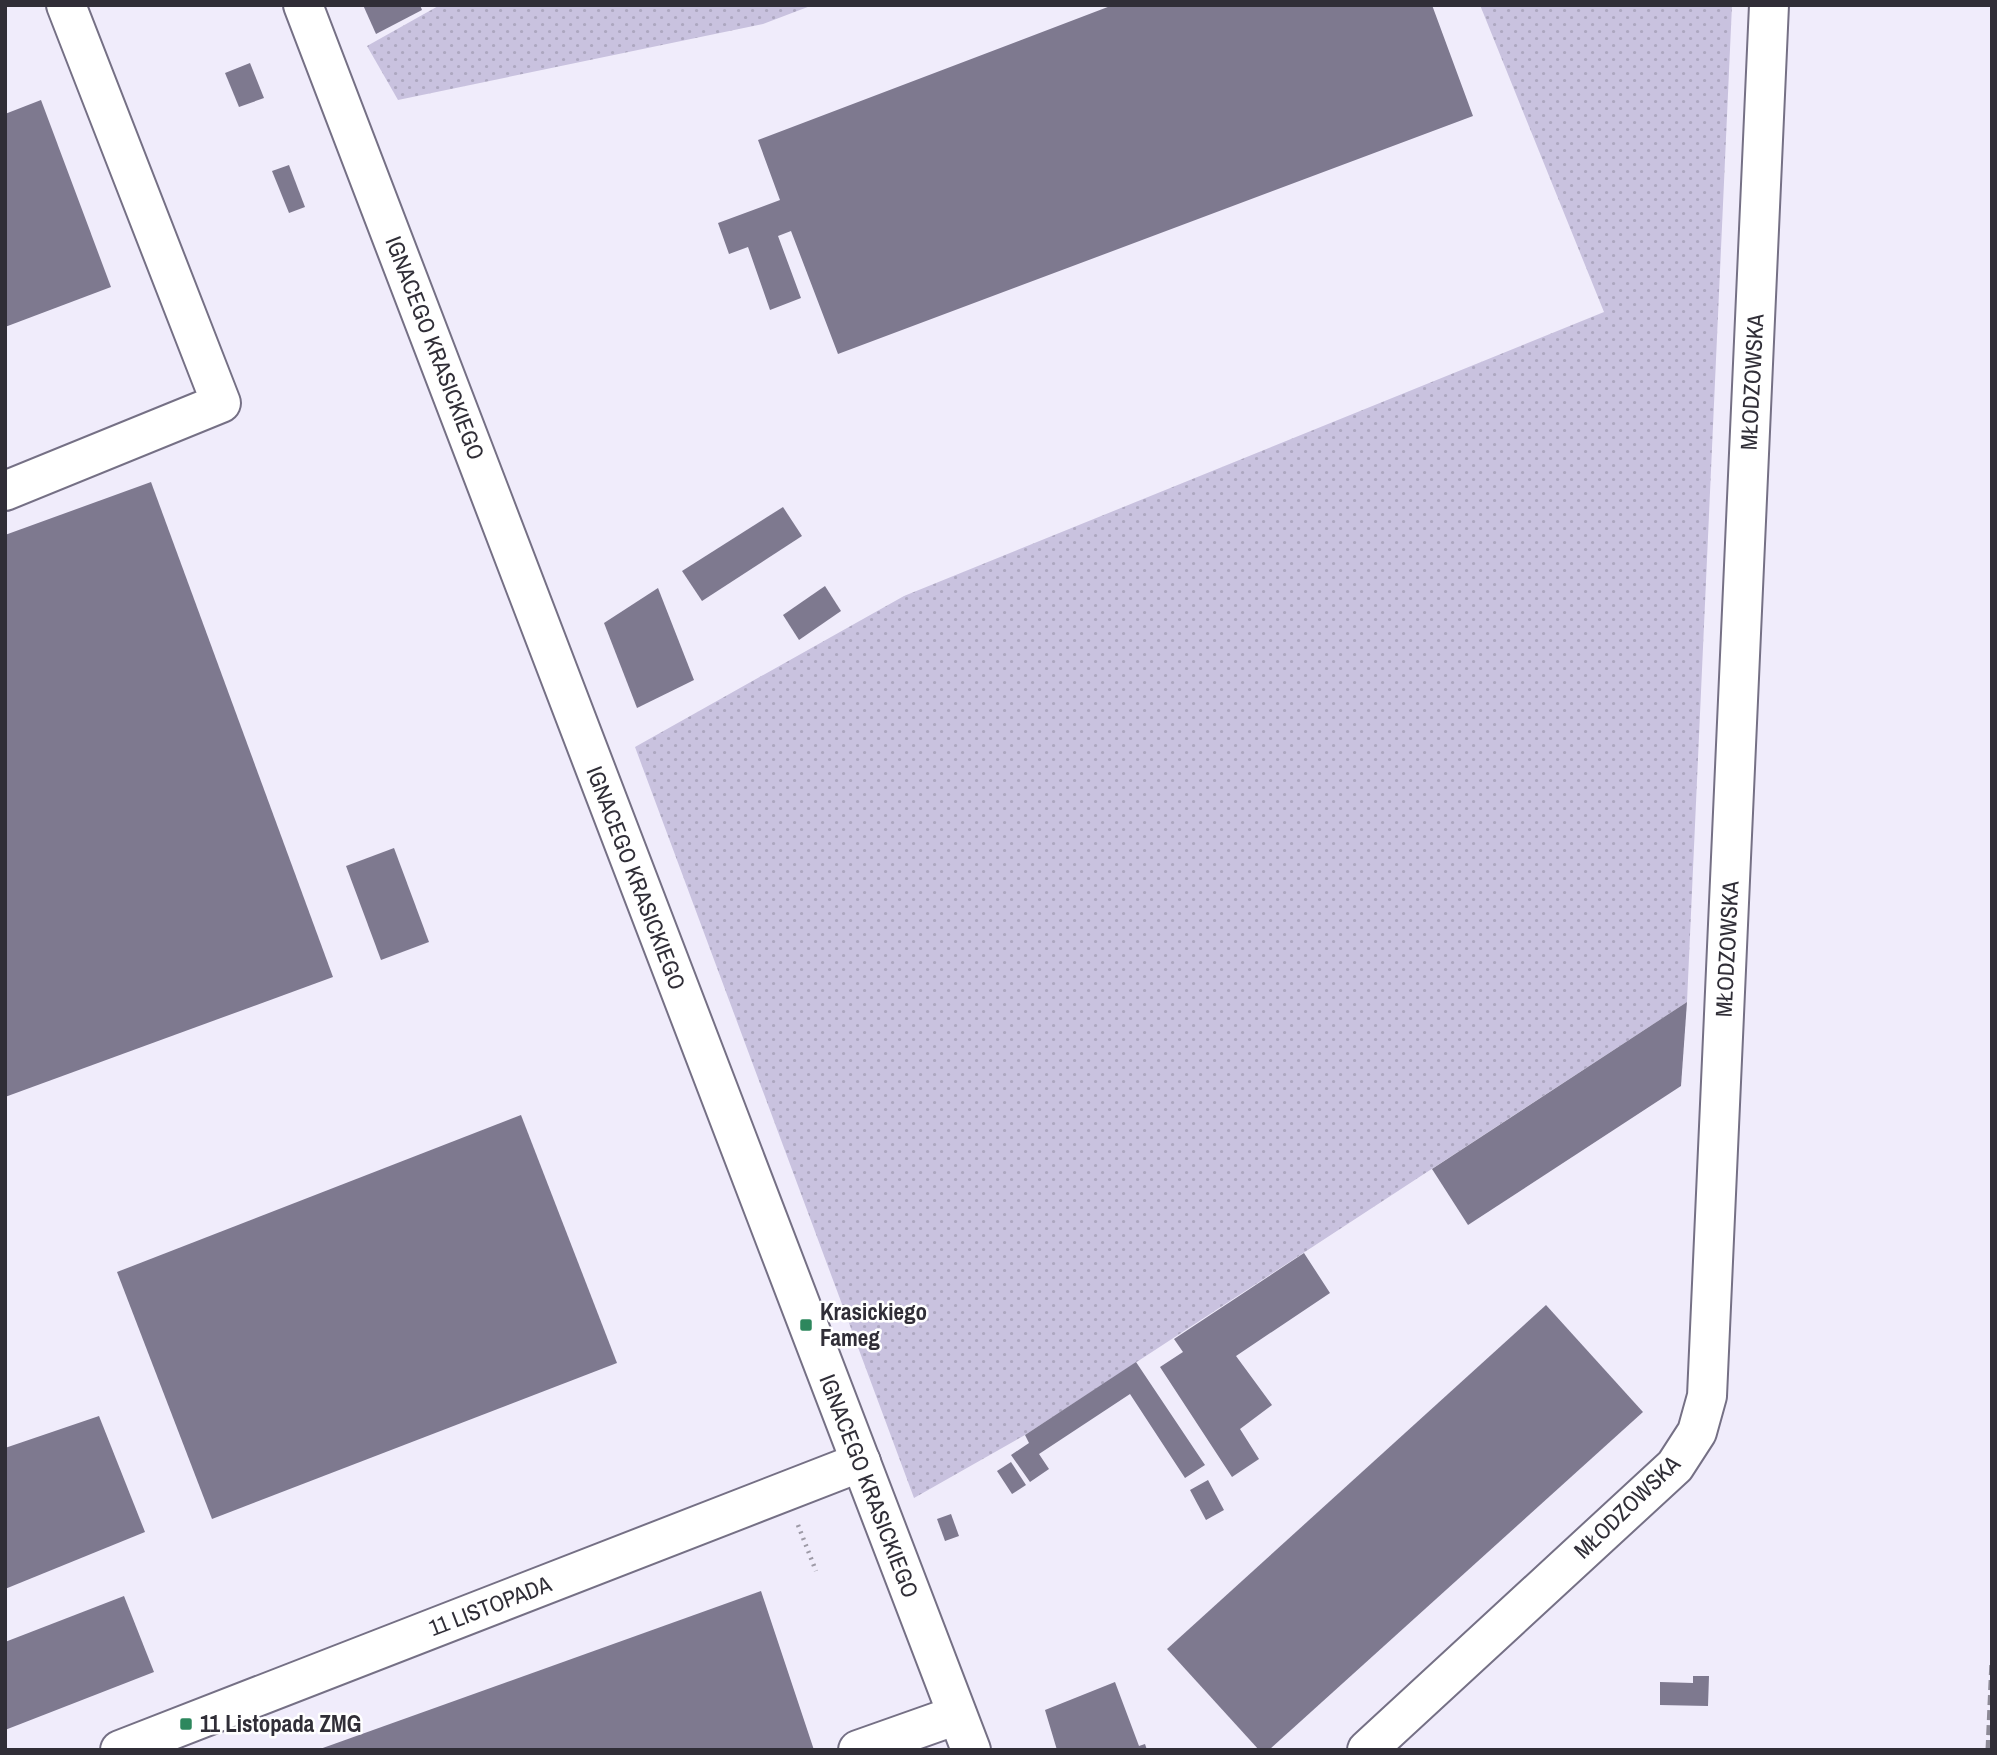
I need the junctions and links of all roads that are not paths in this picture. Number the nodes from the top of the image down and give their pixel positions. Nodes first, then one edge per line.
1 (66, 5) edge
2 (303, 5) edge
3 (1769, 5) edge
4 (5, 491) edge
5 (861, 1462) junction
6 (957, 1715) junction
7 (120, 1750) edge
8 (858, 1750) edge
9 (971, 1750) edge
10 (1367, 1750) edge

1 - 4 street
2 - 5 street, IGNACEGO KRASICKIEGO
3 - 10 street, MŁODZOWSKA
5 - 6 street, IGNACEGO KRASICKIEGO
5 - 7 street, 11 LISTOPADA
6 - 8 street
6 - 9 street, IGNACEGO KRASICKIEGO

